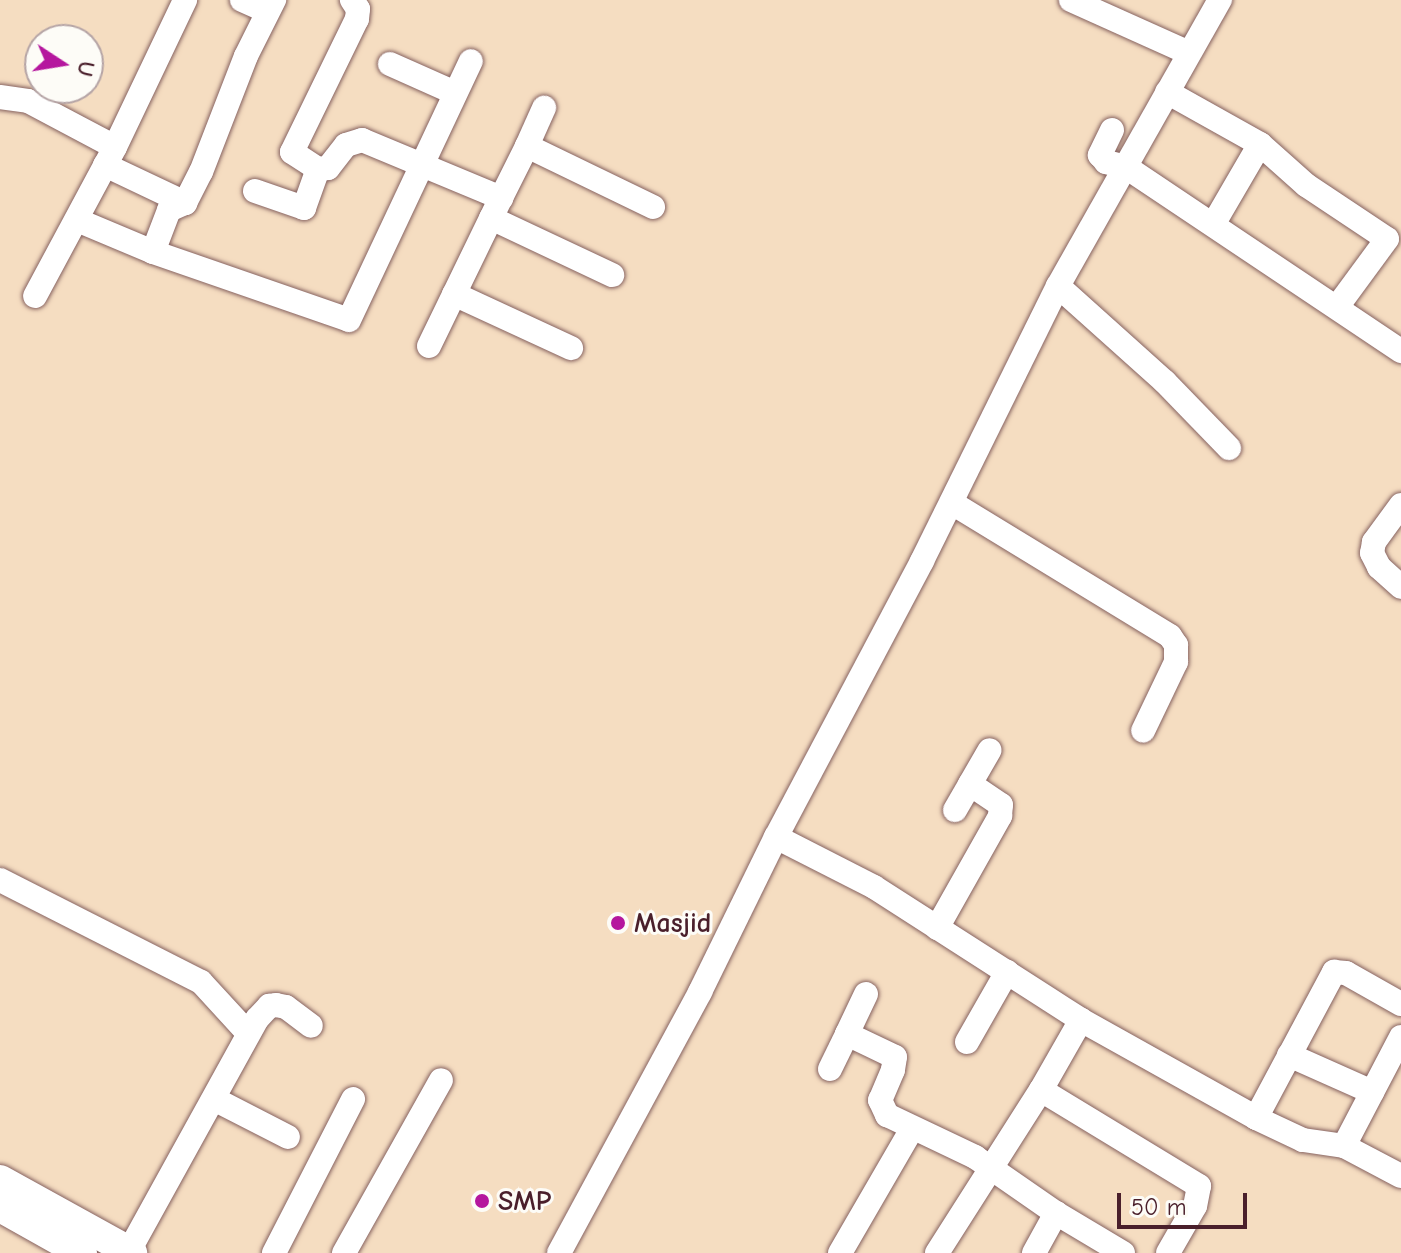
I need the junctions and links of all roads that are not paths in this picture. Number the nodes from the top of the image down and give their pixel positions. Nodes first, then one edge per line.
1 (185, 0) edge
2 (242, 0) edge
3 (352, 0) edge
4 (1071, 0) edge
5 (1220, 0) edge
6 (270, 6) edge
7 (1189, 53) junction
8 (471, 61) dead end
9 (390, 64) dead end
10 (1167, 92) junction
11 (455, 93) junction
12 (1, 104) edge
13 (544, 108) dead end
14 (1112, 130) dead end
15 (1260, 144) junction
16 (527, 146) junction
17 (110, 156) junction
18 (422, 165) junction
19 (1126, 167) junction
20 (318, 169) junction
21 (255, 191) dead end
22 (185, 203) junction
23 (653, 207) dead end
24 (496, 208) junction
25 (77, 220) junction
26 (1214, 223) junction
27 (1394, 244) edge
28 (153, 252) junction
29 (612, 275) dead end
30 (1058, 286) junction
31 (454, 294) junction
32 (35, 296) dead end
33 (1337, 307) junction
34 (429, 346) dead end
35 (571, 348) dead end
36 (1401, 351) edge
37 (1229, 448) dead end
38 (952, 503) junction
39 (1401, 505) edge
40 (1401, 587) edge
41 (1143, 731) dead end
42 (990, 750) dead end
43 (970, 784) junction
44 (955, 810) dead end
45 (776, 837) junction
46 (0, 880) edge
47 (937, 928) junction
48 (1007, 972) junction
49 (866, 994) dead end
50 (1401, 1004) edge
51 (1081, 1020) junction
52 (311, 1026) dead end
53 (247, 1032) junction
54 (847, 1034) junction
55 (1401, 1037) edge
56 (967, 1042) dead end
57 (1289, 1055) junction
58 (830, 1069) dead end
59 (441, 1080) dead end
60 (1041, 1090) junction
61 (1372, 1092) junction
62 (214, 1099) junction
63 (353, 1099) dead end
64 (1256, 1118) junction
65 (912, 1129) junction
66 (288, 1137) dead end
67 (1344, 1146) junction
68 (992, 1170) junction
69 (1401, 1176) edge
70 (0, 1180) edge
71 (0, 1207) edge
72 (1056, 1213) junction
73 (131, 1252) edge
74 (82, 1253) edge
75 (274, 1253) edge
76 (344, 1253) edge
77 (559, 1253) edge
78 (840, 1253) edge
79 (937, 1253) edge
80 (1034, 1253) edge
81 (1123, 1253) edge
82 (1168, 1253) edge

1 - 17 street
2 - 6 street
3 - 20 street
4 - 7 street
5 - 7 street
6 - 22 street
7 - 10 street
8 - 11 street
9 - 11 street
10 - 15 street
10 - 19 street
11 - 18 street
12 - 17 street
13 - 16 street
14 - 19 street
15 - 26 street
15 - 27 street
16 - 23 street
16 - 24 street
17 - 22 street
17 - 25 street
18 - 20 street
18 - 24 street
18 - 28 street
19 - 26 street
19 - 30 street
20 - 21 street
22 - 28 street
24 - 29 street
24 - 31 street
25 - 28 street
25 - 32 street
26 - 33 street
27 - 33 street
30 - 37 street
30 - 38 street
31 - 34 street
31 - 35 street
33 - 36 street
38 - 41 street
38 - 45 street
39 - 40 street
42 - 43 street
43 - 44 street
43 - 47 street
45 - 47 street
45 - 77 street
46 - 53 street
47 - 48 street
48 - 51 street
48 - 56 street
49 - 54 street
50 - 57 street
51 - 60 street
51 - 64 street
52 - 53 street
53 - 62 street
54 - 58 street
54 - 65 street
55 - 61 street
57 - 61 street
57 - 64 street
59 - 76 street
60 - 68 street
60 - 82 street
61 - 67 street
62 - 66 street
62 - 73 street
63 - 75 street
64 - 67 street
65 - 68 street
65 - 78 street
67 - 69 street
68 - 72 street
68 - 79 street
70 - 73 main road
71 - 74 main road
72 - 80 street
72 - 81 street

